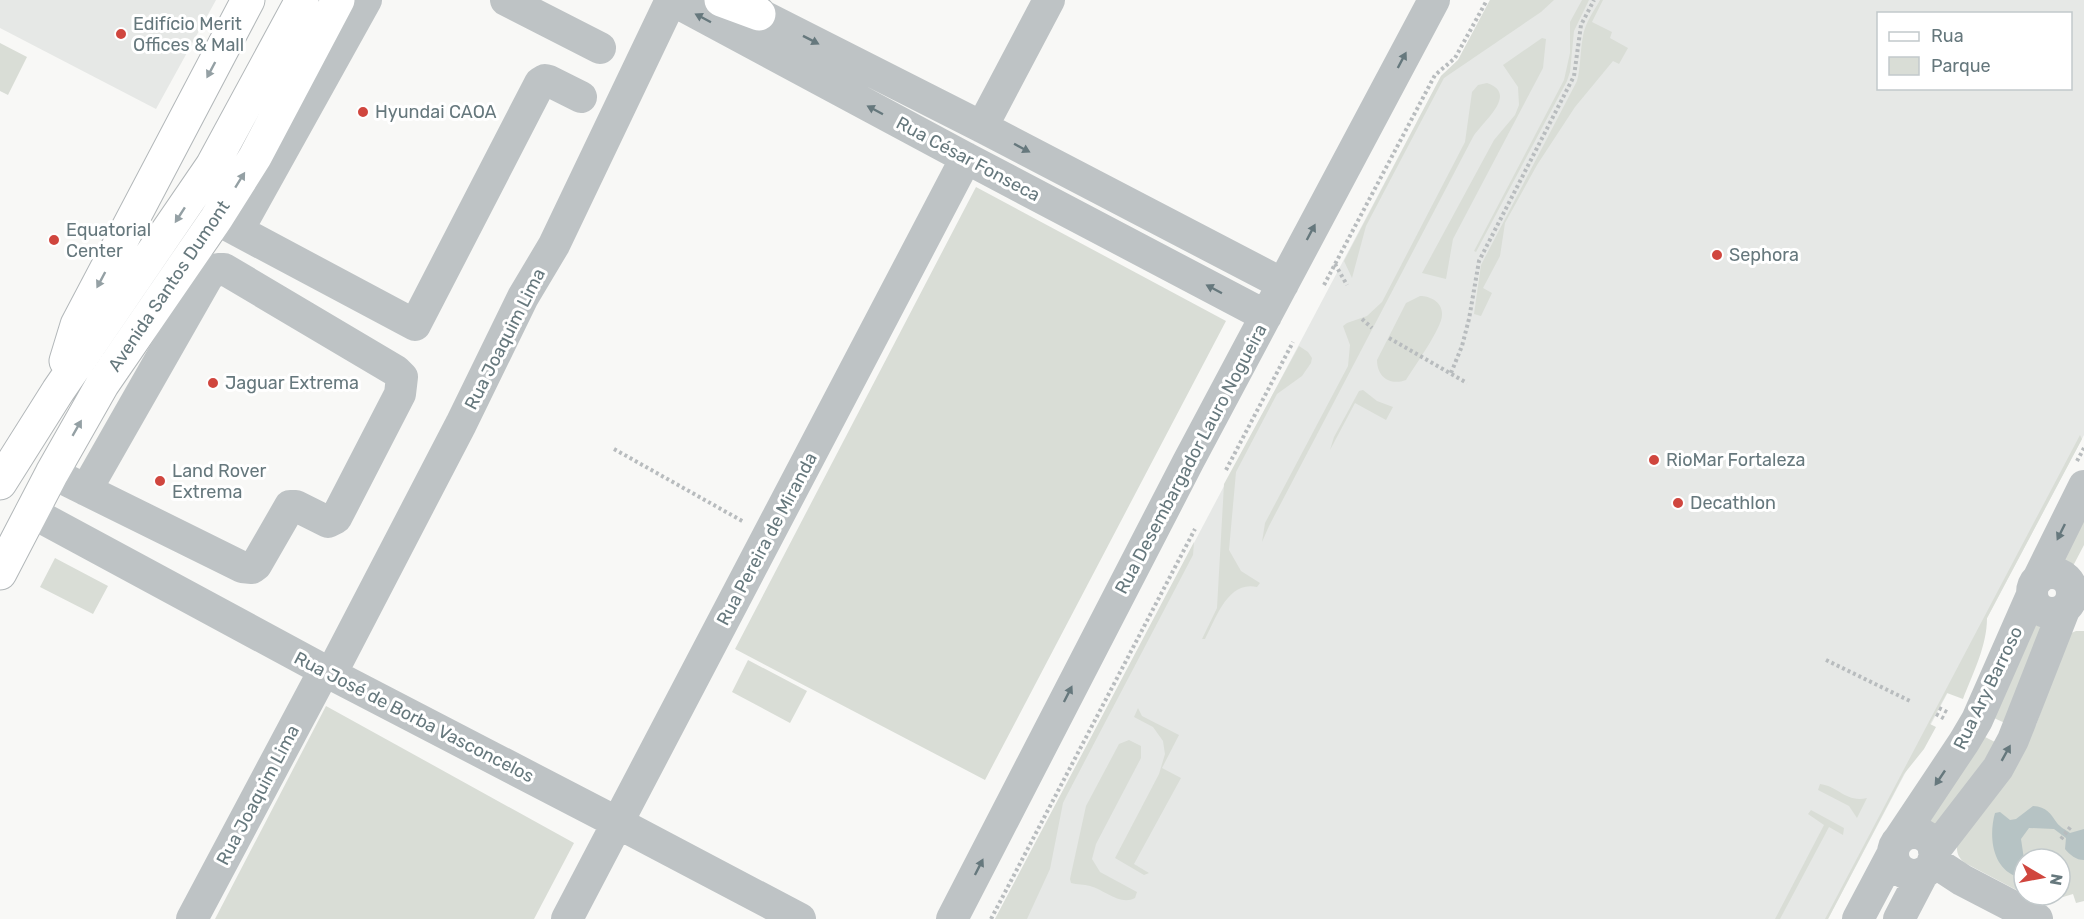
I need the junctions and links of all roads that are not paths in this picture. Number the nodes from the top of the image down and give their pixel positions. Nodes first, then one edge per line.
1 (248, 0) edge
2 (302, 0) edge
3 (338, 0) edge
4 (366, 0) edge
5 (506, 0) edge
6 (671, 0) edge
7 (721, 0) edge
8 (1049, 0) edge
9 (1434, 0) edge
10 (751, 7) edge
11 (600, 48) dead end
12 (581, 97) dead end
13 (982, 127) junction
14 (966, 159) junction
15 (227, 225) junction
16 (1283, 284) junction
17 (1266, 316) junction
18 (58, 392) junction
19 (52, 473) junction
20 (0, 483) edge
21 (2084, 486) edge
22 (86, 490) junction
23 (31, 512) junction
24 (0, 573) edge
25 (2035, 587) junction
26 (2075, 597) edge
27 (327, 672) junction
28 (618, 823) junction
29 (1896, 846) junction
30 (1930, 862) junction
31 (192, 919) edge
32 (567, 919) edge
33 (800, 919) edge
34 (952, 919) edge
35 (1858, 919) edge
36 (1899, 919) edge
37 (2037, 919) edge

1 -> 18 main road
2 -> 18 main road, Avenida Santos Dumont
15 -> 3 main road, Avenida Santos Dumont
4 - 15 street
5 - 11 street
14 -> 6 street, Rua César Fonseca
6 - 27 street, Rua Joaquim Lima
7 - 10 main road
8 - 13 street
16 -> 9 street, Rua Desembargador Lauro Nogueira
10 -> 13 street, Rua César Fonseca
12 - 15 street
13 -> 16 street, Rua César Fonseca
17 -> 14 street, Rua César Fonseca
14 - 28 street, Rua Pereira de Miranda
19 -> 15 main road, Avenida Santos Dumont
16 - 17 street, Rua Desembargador Lauro Nogueira
34 -> 17 street, Rua Desembargador Lauro Nogueira
18 - 20 main road, Avenida Santos Dumont
19 - 22 street
19 - 23 main road, Avenida Santos Dumont
21 -> 25 street, Rua Ary Barroso
22 - 22 street
23 - 24 main road, Avenida Santos Dumont
23 - 27 street, Rua José de Borba Vasconcelos
25 - 26 street
25 -> 29 street, Rua Ary Barroso
30 -> 26 street, Rua Ary Barroso
27 - 28 street, Rua José de Borba Vasconcelos
27 - 31 street, Rua Joaquim Lima
28 - 32 street, Rua Pereira de Miranda
28 - 33 street, Rua José de Borba Vasconcelos
29 - 30 street
29 - 35 street, Rua Ary Barroso
30 - 36 street, Rua Ary Barroso
30 - 37 street

